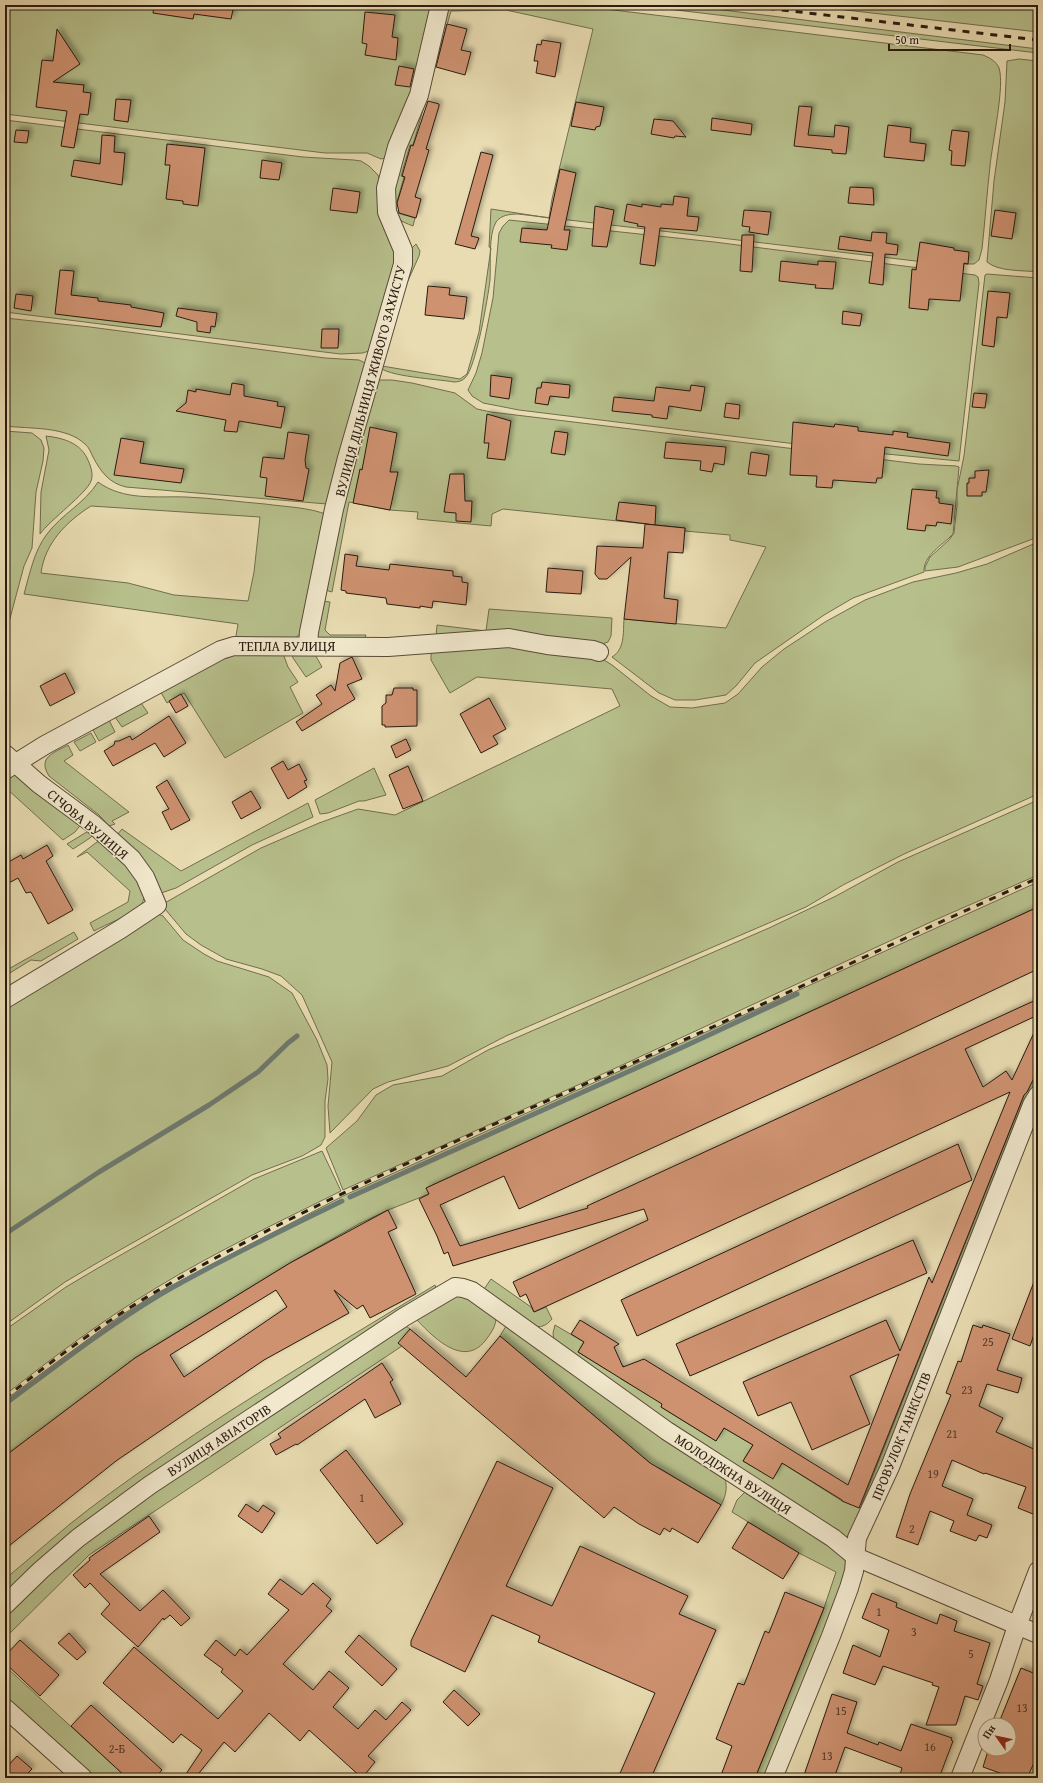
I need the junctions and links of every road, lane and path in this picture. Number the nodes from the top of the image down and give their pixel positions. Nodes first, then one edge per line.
1 (440, 5) edge
2 (308, 646) junction
3 (599, 652) dead end
4 (9, 762) edge
5 (5, 999) edge
6 (1038, 1095) edge
7 (446, 1292) joint
8 (856, 1558) junction
9 (1038, 1571) edge
10 (5, 1605) edge
11 (1017, 1626) junction
12 (1038, 1634) edge
13 (5, 1708) edge
14 (82, 1778) edge
15 (772, 1778) edge
16 (960, 1778) edge

1 - 2 street, ВУЛИЦЯ ДІЛЬНИЦЯ ЖИВОГО ЗАХИСТУ
2 - 3 street, ТЕПЛА ВУЛИЦЯ
2 - 4 street, ТЕПЛА ВУЛИЦЯ
4 - 5 street, СІЧОВА ВУЛИЦЯ
6 - 8 street, ПРОВУЛОК ТАНКІСТІВ
7 - 8 street, МОЛОДІЖНА ВУЛИЦЯ
7 - 10 street, ВУЛИЦЯ АВІАТОРІВ
8 - 11 street, МОЛОДІЖНА ВУЛИЦЯ
8 - 15 street, ПРОВУЛОК ТАНКІСТІВ
9 - 11 street
11 - 12 street, МОЛОДІЖНА ВУЛИЦЯ
11 - 16 street
13 - 14 street

